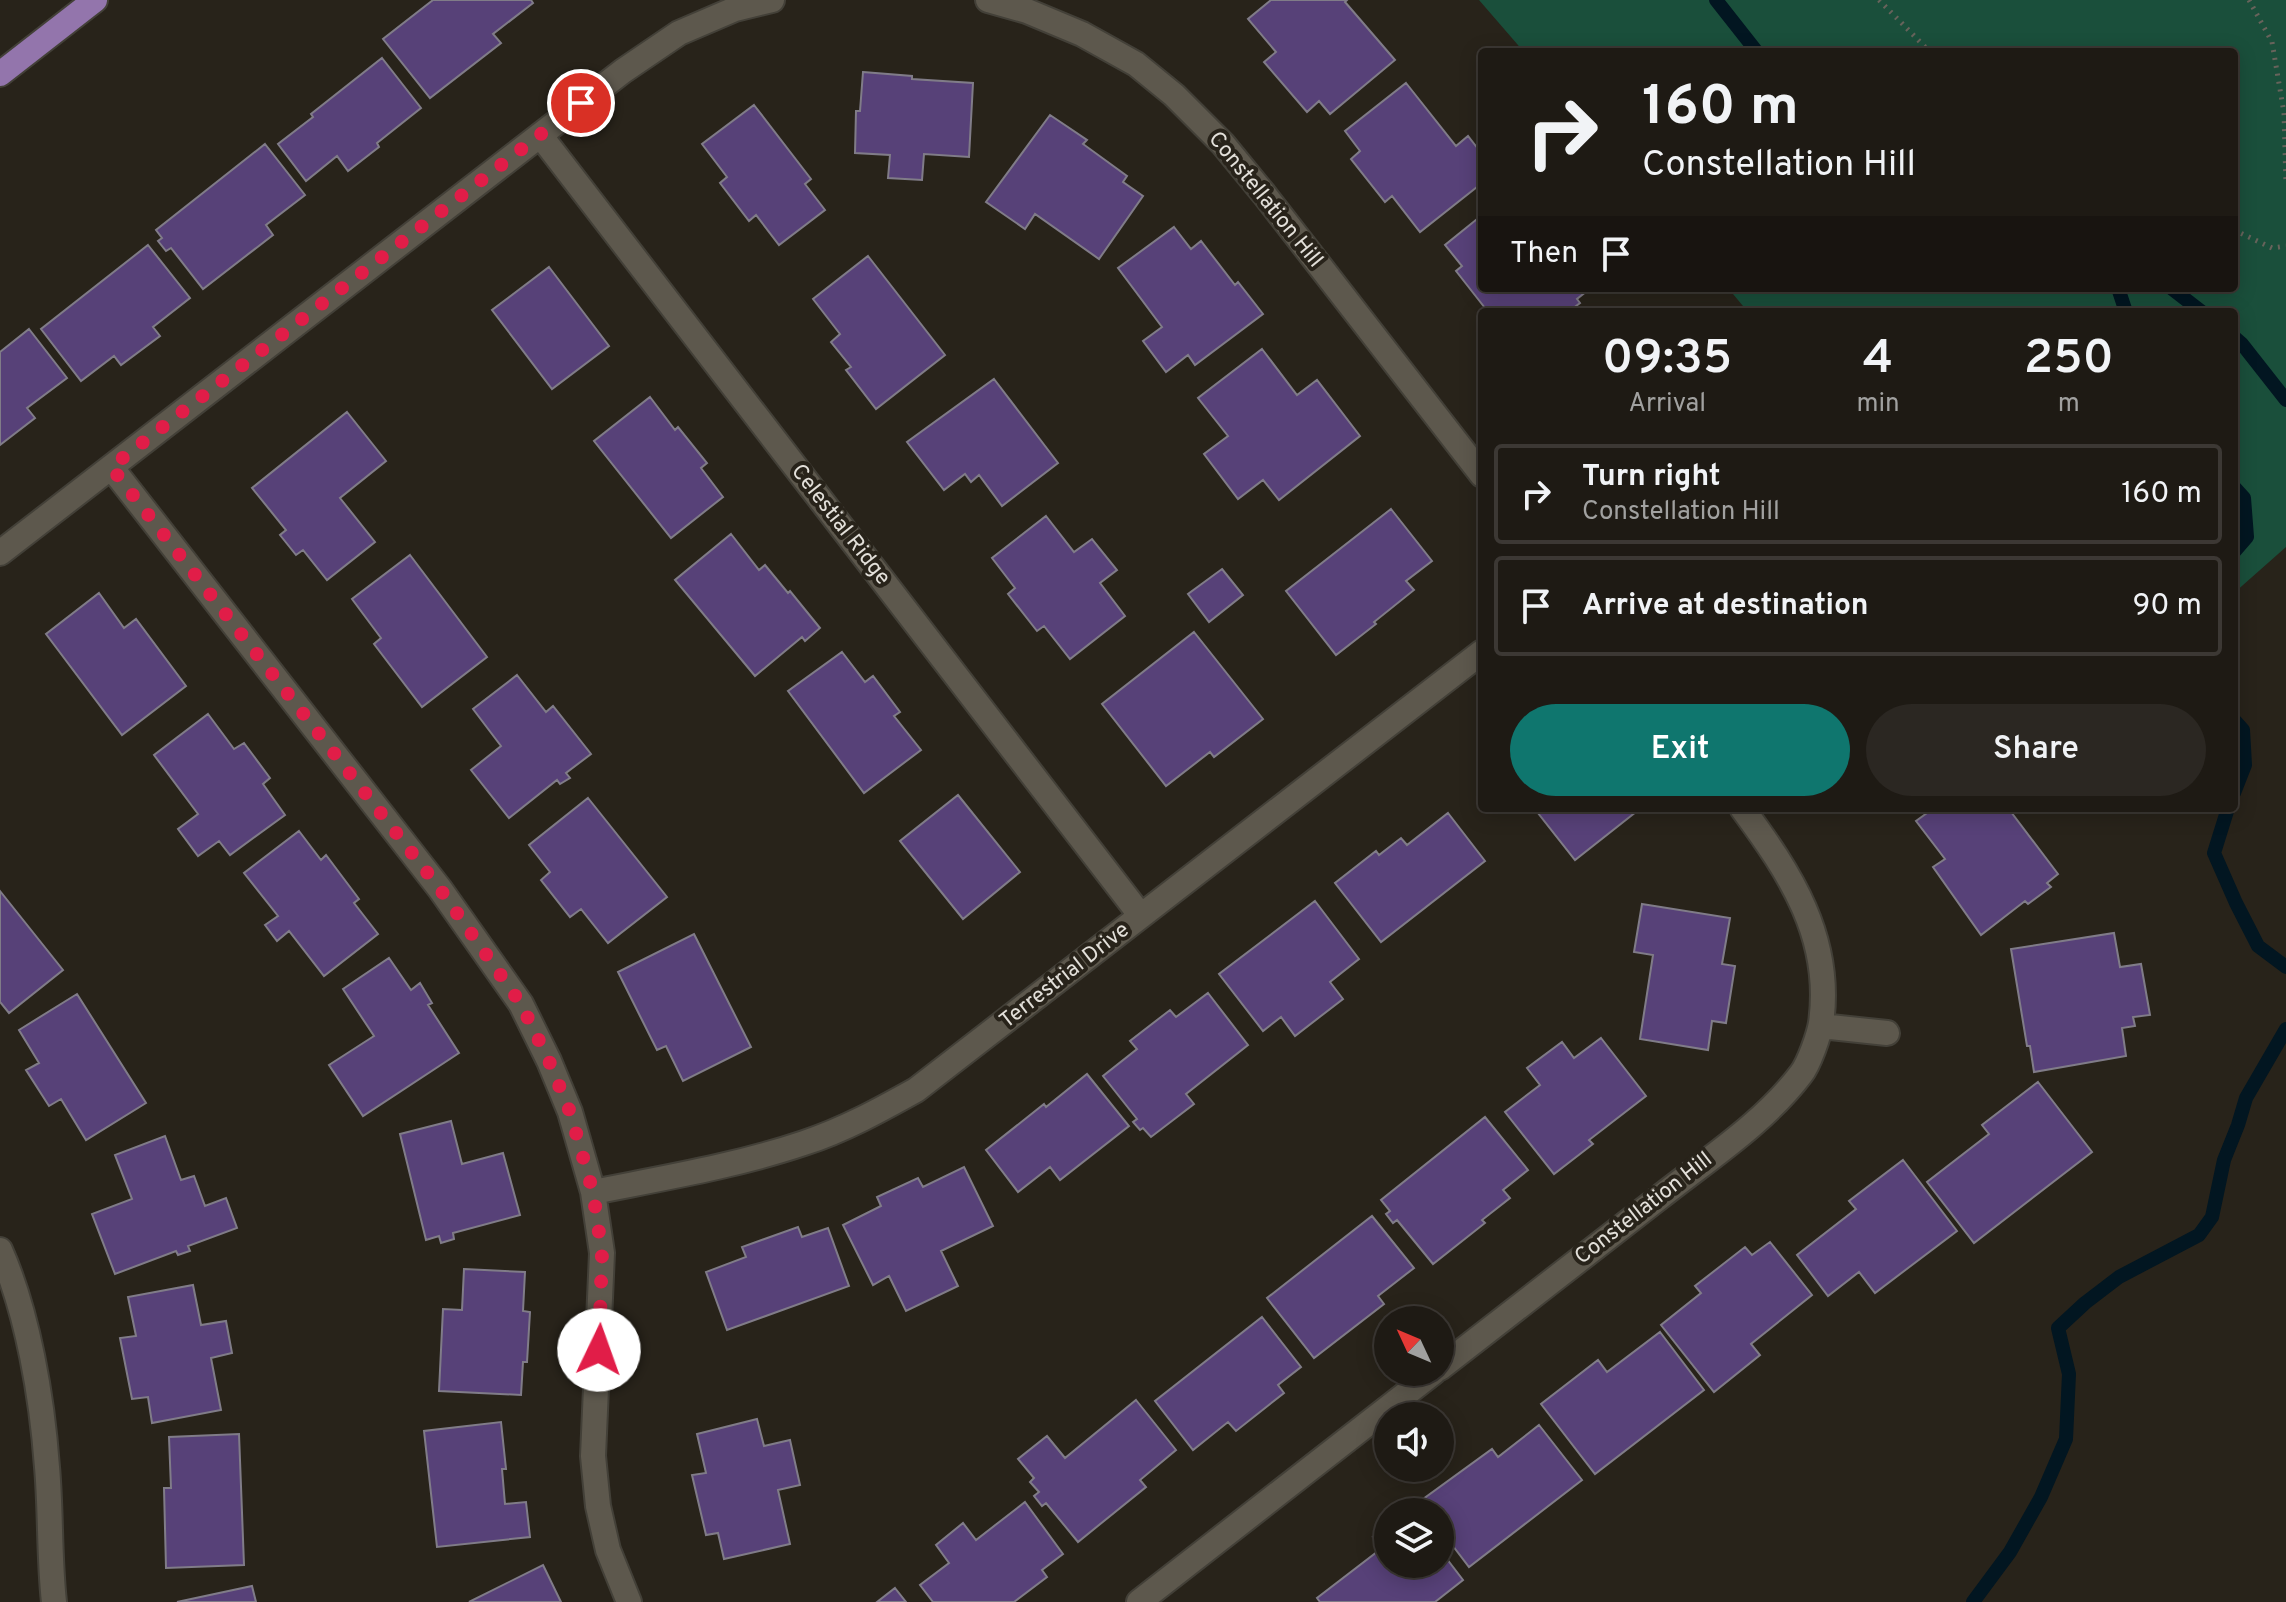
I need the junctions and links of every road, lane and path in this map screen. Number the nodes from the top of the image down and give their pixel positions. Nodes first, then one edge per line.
1 (95, 0) edge
2 (772, 0) edge
3 (988, 0) edge
4 (1879, 0) edge
5 (2249, 0) edge
6 (1926, 48) edge
7 (0, 74) edge
8 (540, 135) junction
9 (2286, 185) edge
10 (2238, 232) edge
11 (2286, 246) edge
12 (111, 467) junction
13 (1478, 470) edge
14 (0, 553) edge
15 (1478, 655) edge
16 (1745, 812) edge
17 (1141, 916) junction
18 (1821, 1026) junction
19 (1887, 1033) dead end
20 (593, 1192) junction
21 (0, 1250) edge
22 (1454, 1357) edge
23 (1416, 1386) edge
24 (54, 1602) edge
25 (629, 1602) edge
26 (1139, 1602) edge

1 - 7 main road
2 - 8 street
3 - 13 street, Constellation Hill
4 - 6 path
5 - 9 path
8 - 12 street
8 - 17 street, Celestial Ridge
10 - 11 path
12 - 14 street
12 - 20 street
15 - 17 street, Terrestrial Drive
16 - 18 street, Constellation Hill
17 - 20 street, Terrestrial Drive
18 - 19 street
18 - 22 street, Constellation Hill
20 - 25 street
21 - 24 street
23 - 26 street

